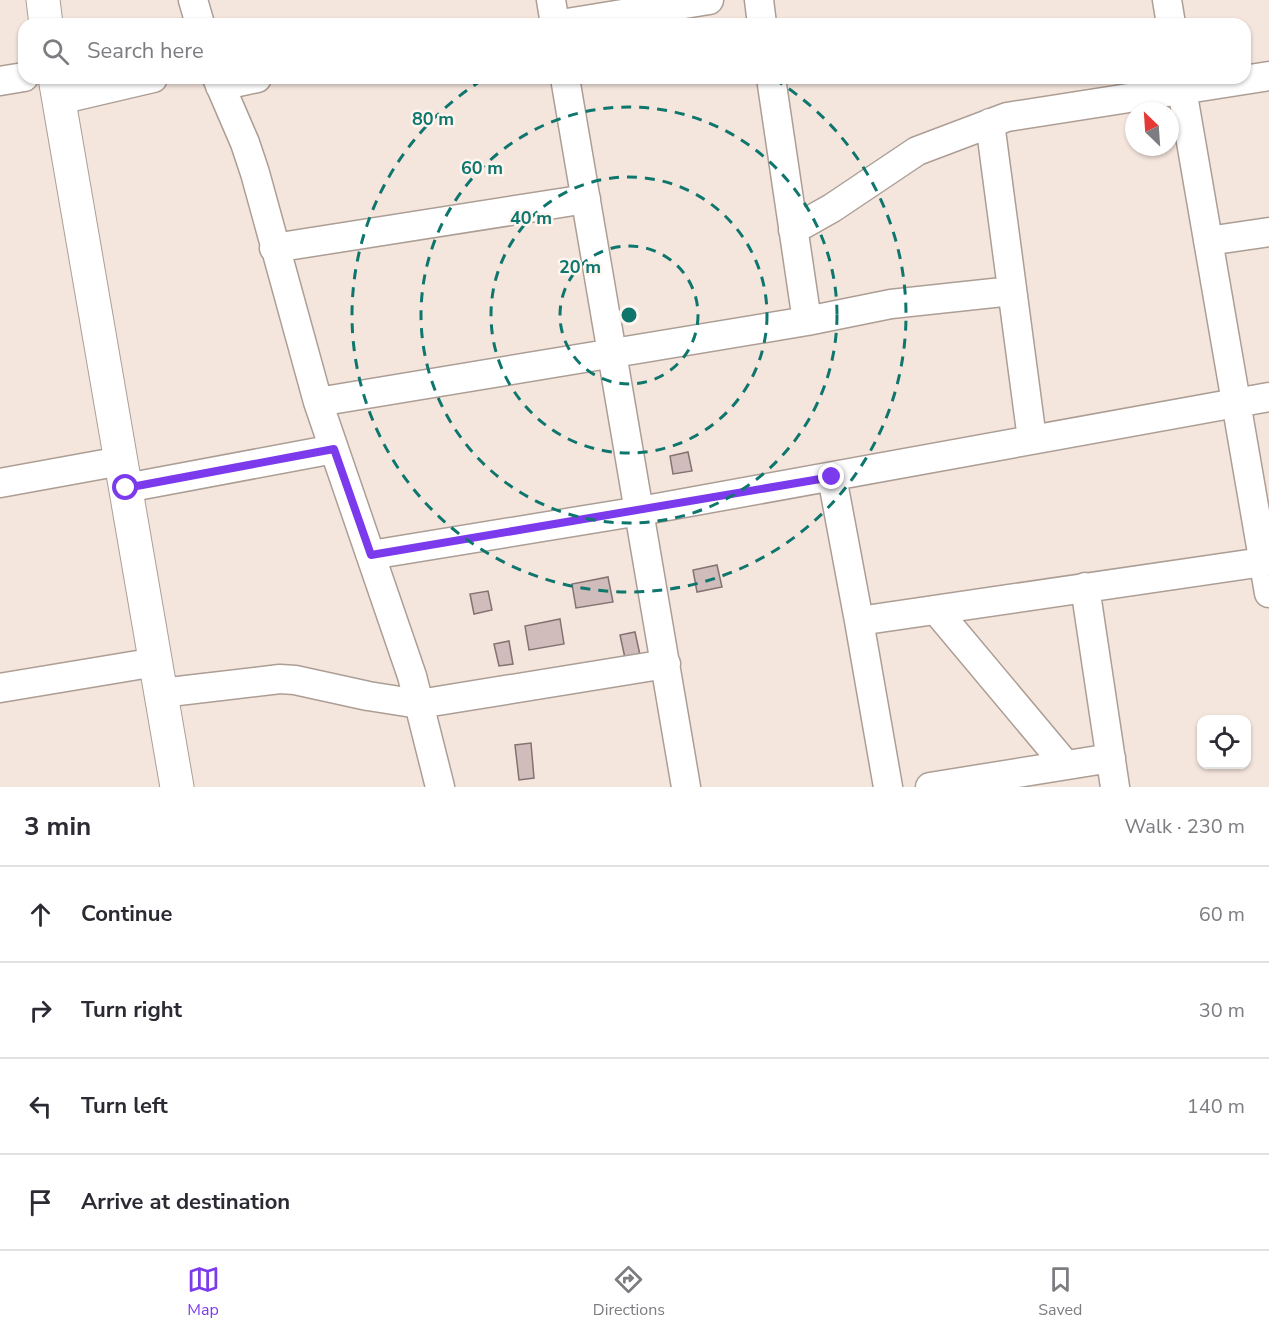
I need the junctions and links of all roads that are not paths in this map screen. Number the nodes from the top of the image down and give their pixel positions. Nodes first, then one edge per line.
1 (43, 0) edge
2 (193, 0) edge
3 (551, 0) edge
4 (710, 0) edge
5 (759, 0) edge
6 (1167, 0) edge
7 (45, 18) edge
8 (198, 18) edge
9 (554, 18) edge
10 (598, 18) edge
11 (761, 18) edge
12 (1170, 18) edge
13 (1269, 76) edge
14 (18, 77) edge
15 (1251, 78) edge
16 (0, 81) edge
17 (101, 84) edge
18 (220, 84) edge
19 (565, 84) edge
20 (772, 84) edge
21 (1181, 84) edge
22 (57, 89) edge
23 (990, 123) junction
24 (586, 199) junction
25 (793, 230) junction
26 (1269, 232) edge
27 (1208, 240) junction
28 (274, 248) junction
29 (1012, 291) junction
30 (807, 321) junction
31 (611, 354) junction
32 (1269, 397) edge
33 (318, 402) junction
34 (1236, 403) junction
35 (1032, 439) junction
36 (334, 449) junction
37 (124, 475) junction
38 (832, 477) junction
39 (0, 483) edge
40 (640, 511) junction
41 (371, 555) junction
42 (1266, 562) edge
43 (1085, 587) junction
44 (1269, 593) edge
45 (936, 610) junction
46 (859, 621) junction
47 (156, 662) junction
48 (666, 664) junction
49 (0, 688) edge
50 (161, 693) junction
51 (419, 704) junction
52 (1111, 758) junction
53 (1065, 764) junction
54 (177, 787) edge
55 (440, 787) edge
56 (686, 787) edge
57 (888, 787) edge
58 (930, 787) edge
59 (1115, 787) edge

1 - 7 street
2 - 8 street
3 - 9 street
4 - 10 street
5 - 11 street
6 - 12 street
13 - 15 street
14 - 16 street
17 - 22 street
18 - 28 street
19 - 24 street
20 - 25 street
21 - 23 street
21 - 27 street
22 - 37 street
23 - 25 street
23 - 29 street
24 - 28 street
24 - 31 street
25 - 30 street
26 - 27 street
27 - 34 street
28 - 33 street
29 - 30 street
29 - 35 street
30 - 31 street
31 - 33 street
31 - 40 street
32 - 34 street
33 - 36 street
34 - 35 street
34 - 42 street
35 - 38 street
36 - 37 street
36 - 41 street
37 - 39 street
37 - 47 street
38 - 40 street
38 - 46 street
40 - 41 street
40 - 48 street
41 - 51 street
42 - 43 street
42 - 44 street
43 - 45 street
43 - 52 street
45 - 46 street
45 - 53 street
46 - 57 street
47 - 49 street
47 - 50 street
48 - 51 street
48 - 56 street
50 - 51 street
50 - 54 street
51 - 55 street
52 - 53 street
52 - 59 street
53 - 58 street

